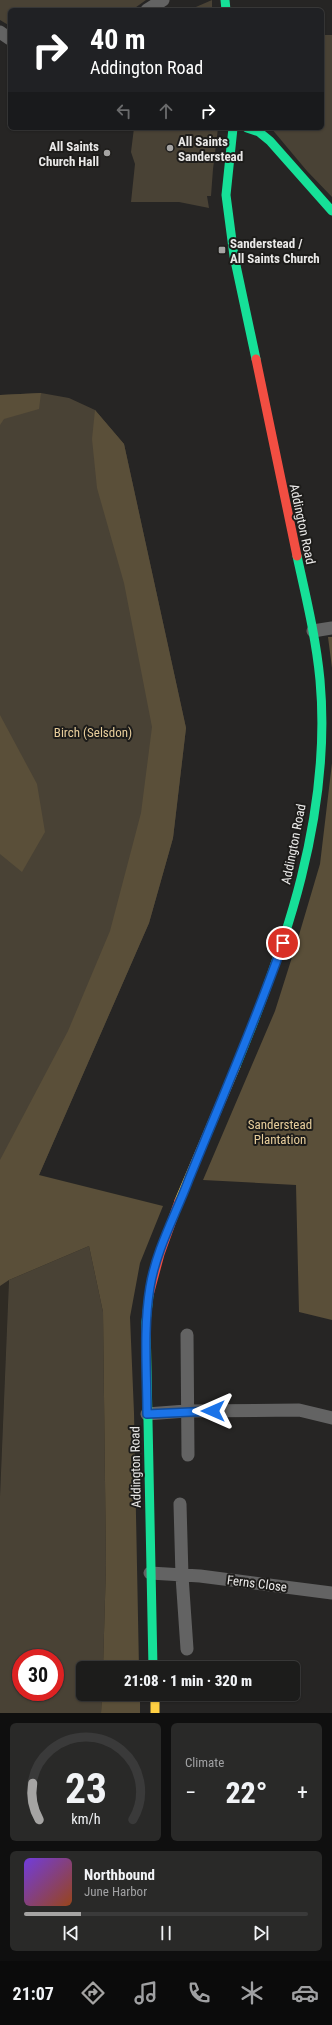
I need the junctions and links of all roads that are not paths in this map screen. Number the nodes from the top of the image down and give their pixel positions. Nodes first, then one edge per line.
1 (163, 0) edge
2 (150, 8) edge
3 (233, 130) edge
4 (253, 130) edge
5 (332, 211) edge
6 (332, 628) edge
7 (313, 631) junction
8 (187, 1335) dead end
9 (186, 1411) junction
10 (147, 1414) junction
11 (332, 1418) edge
12 (188, 1455) dead end
13 (180, 1504) dead end
14 (150, 1573) junction
15 (182, 1576) junction
16 (332, 1594) edge
17 (187, 1649) dead end
18 (154, 1661) edge
19 (154, 1701) edge
20 (155, 1713) edge

1 - 2 street
3 - 7 main road, Addington Road
4 - 5 main road
6 - 7 street
7 - 10 main road, Addington Road
8 - 9 street
9 - 10 street
9 - 11 street
9 - 12 street
10 - 14 main road, Addington Road
13 - 15 street
14 - 15 street, Ferns Close
14 - 18 main road, Addington Road
15 - 16 street, Ferns Close
15 - 17 street
19 - 20 main road

